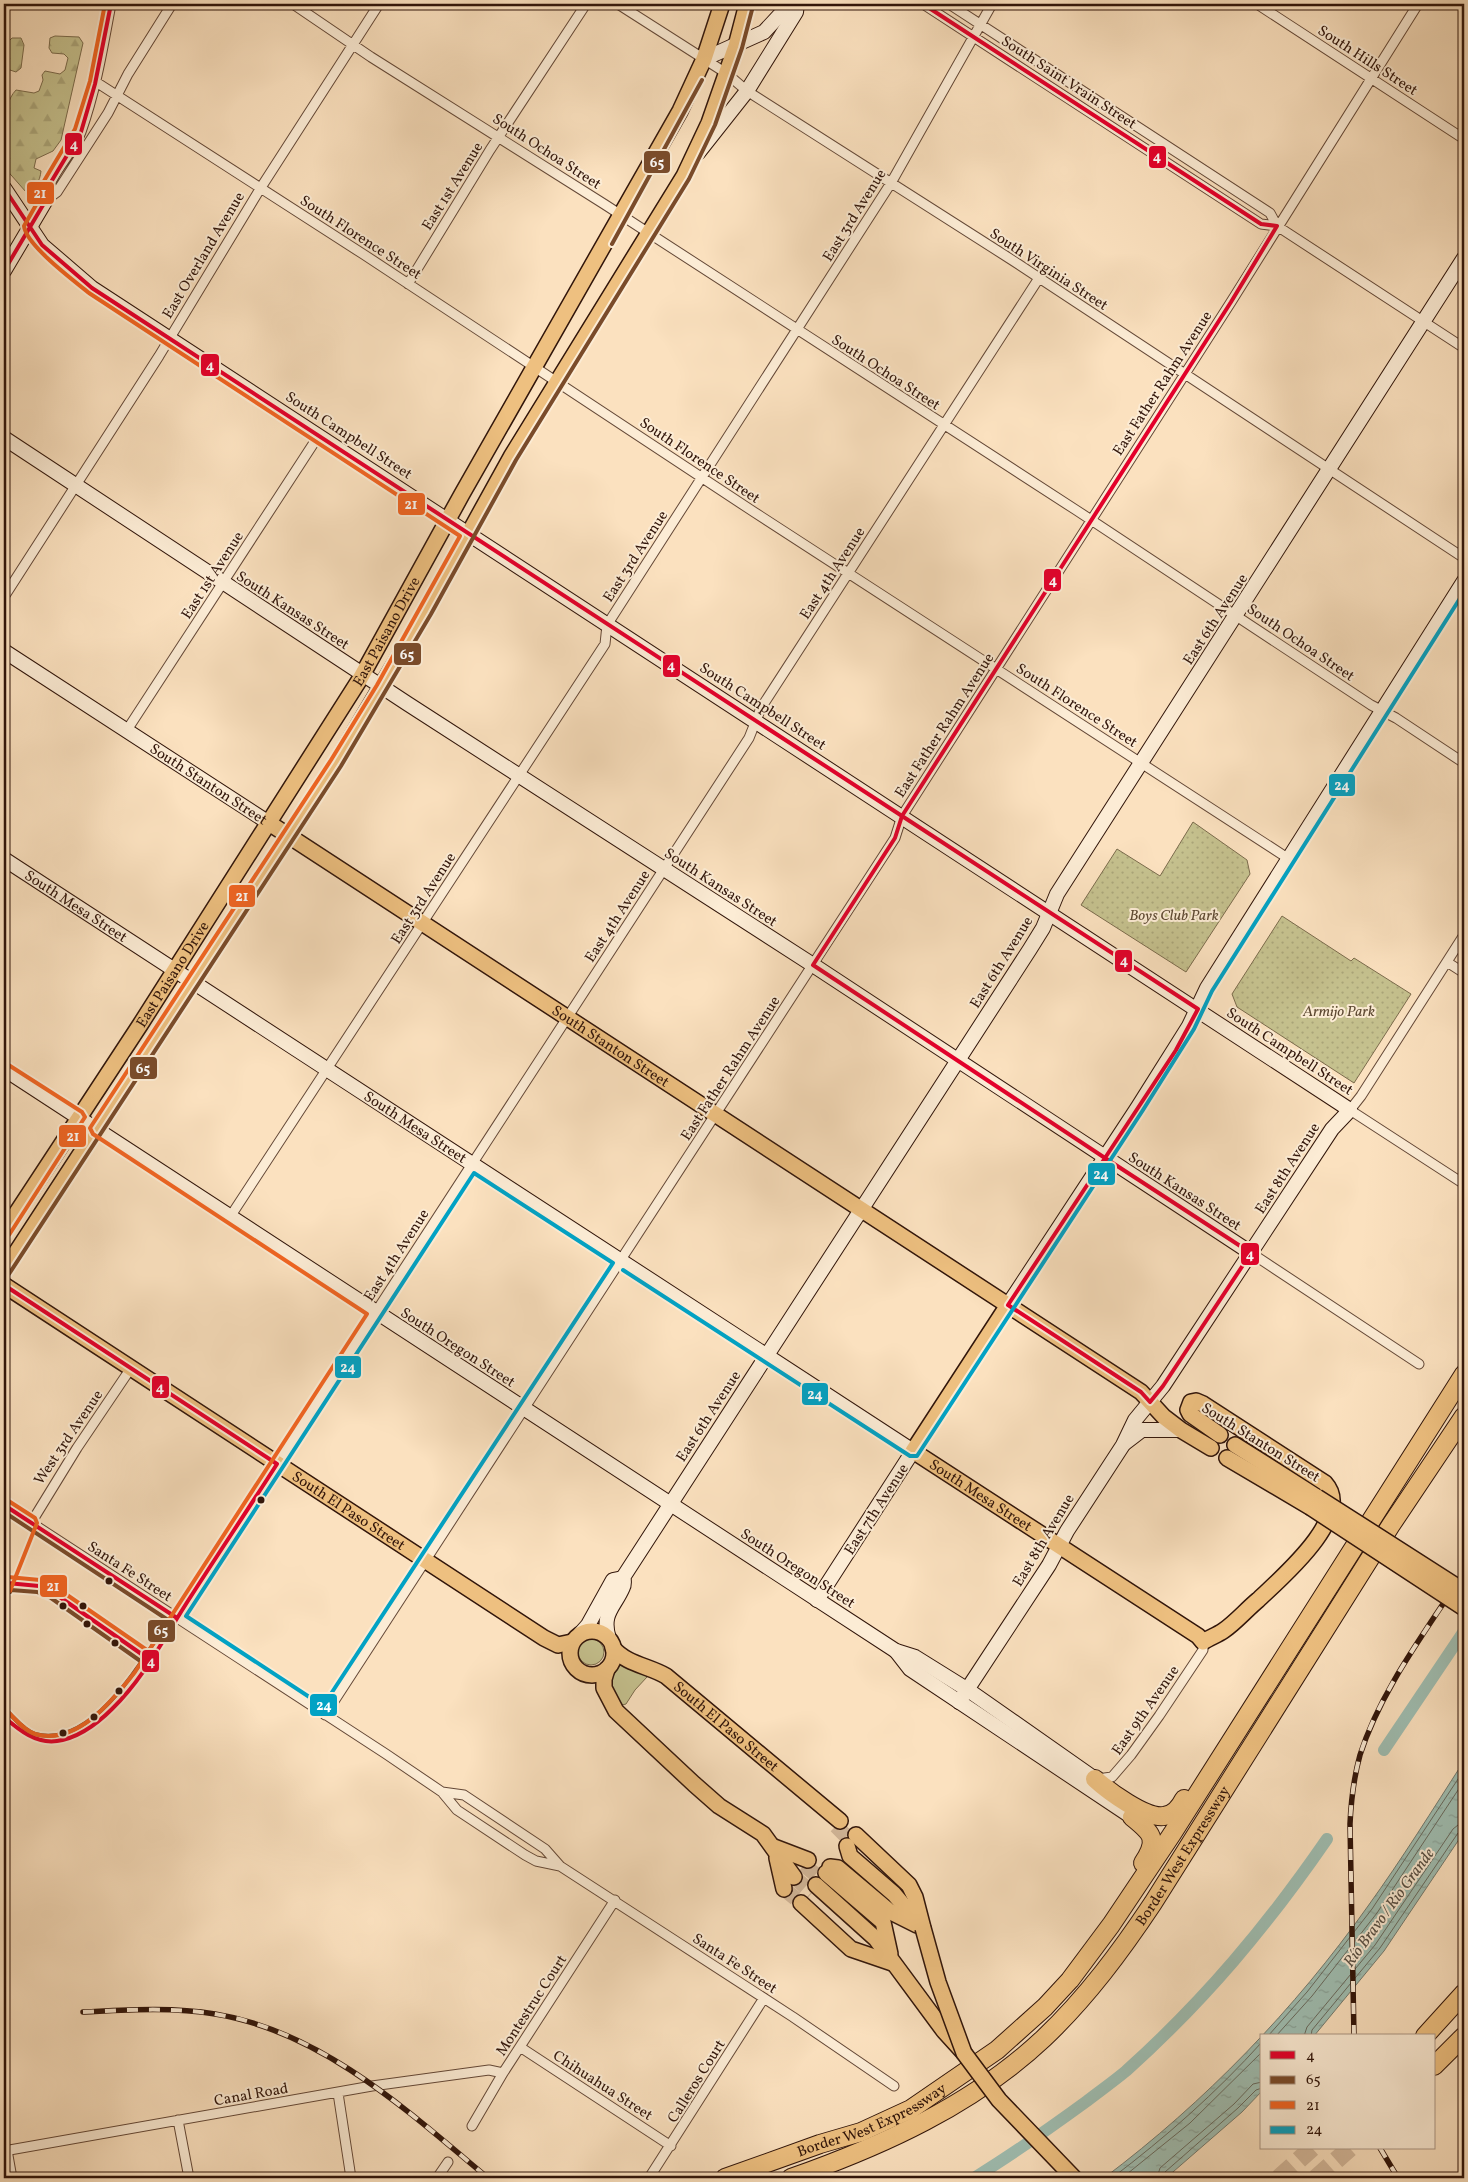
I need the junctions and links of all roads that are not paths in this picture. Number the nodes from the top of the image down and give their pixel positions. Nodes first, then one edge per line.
1 (111, 4) edge
2 (172, 4) edge
3 (293, 4) edge
4 (378, 4) edge
5 (586, 4) edge
6 (618, 4) edge
7 (722, 4) edge
8 (747, 4) edge
9 (790, 4) edge
10 (796, 4) edge
11 (923, 4) edge
12 (949, 4) edge
13 (992, 4) edge
14 (1257, 4) edge
15 (1418, 4) edge
16 (980, 24) junction
17 (972, 36) junction
18 (353, 43) junction
19 (736, 46) junction
20 (704, 59) junction
21 (726, 73) junction
22 (1370, 78) junction
23 (96, 82) junction
24 (747, 91) junction
25 (117, 94) junction
26 (499, 137) junction
27 (1464, 139) edge
28 (693, 160) junction
29 (891, 183) junction
30 (4, 188) edge
31 (260, 189) junction
32 (46, 200) junction
33 (622, 216) junction
34 (1277, 226) junction
35 (30, 227) junction
36 (650, 234) junction
37 (1464, 258) edge
38 (4, 271) edge
39 (1039, 278) junction
40 (408, 284) junction
41 (1424, 321) junction
42 (798, 330) junction
43 (169, 338) junction
44 (1464, 348) edge
45 (534, 367) junction
46 (1184, 374) junction
47 (556, 381) junction
48 (944, 426) junction
49 (319, 435) junction
50 (4, 438) edge
51 (1330, 468) junction
52 (702, 478) junction
53 (76, 487) junction
54 (447, 520) junction
55 (1091, 520) junction
56 (468, 534) junction
57 (1464, 558) edge
58 (849, 573) junction
59 (1464, 581) edge
60 (223, 583) junction
61 (4, 597) edge
62 (1237, 615) junction
63 (607, 625) junction
64 (4, 651) edge
65 (996, 669) junction
66 (363, 675) junction
67 (382, 688) junction
68 (1382, 711) junction
69 (756, 722) junction
70 (127, 730) junction
71 (1464, 763) edge
72 (1141, 764) junction
73 (519, 776) junction
74 (902, 816) junction
75 (269, 823) junction
76 (288, 836) junction
77 (4, 859) edge
78 (1289, 859) junction
79 (664, 869) junction
80 (1049, 913) junction
81 (423, 924) junction
82 (1464, 935) edge
83 (1447, 962) junction
84 (813, 965) junction
85 (174, 971) junction
86 (1464, 973) edge
87 (193, 983) junction
88 (1198, 1009) junction
89 (566, 1018) junction
90 (957, 1062) junction
91 (4, 1069) edge
92 (328, 1070) junction
93 (1350, 1110) junction
94 (717, 1114) junction
95 (79, 1117) junction
96 (96, 1129) junction
97 (1105, 1158) junction
98 (472, 1164) junction
99 (1464, 1184) edge
100 (862, 1210) junction
101 (230, 1217) junction
102 (4, 1232) edge
103 (1251, 1253) junction
104 (620, 1262) junction
105 (4, 1271) edge
106 (4, 1285) edge
107 (1008, 1305) junction
108 (376, 1312) junction
109 (766, 1356) junction
110 (1420, 1364) dead end
111 (131, 1368) junction
112 (1464, 1374) edge
113 (1150, 1402) junction
114 (525, 1410) junction
115 (1464, 1416) edge
116 (1181, 1430) junction
117 (1220, 1435) dead end
118 (1235, 1445) dead end
119 (1122, 1446) junction
120 (1211, 1448) dead end
121 (912, 1451) junction
122 (1227, 1458) dead end
123 (277, 1464) junction
124 (1313, 1502) junction
125 (670, 1504) junction
126 (4, 1505) edge
127 (31, 1523) junction
128 (1059, 1547) junction
129 (1351, 1553) junction
130 (426, 1559) junction
131 (623, 1578) junction
132 (1464, 1591) edge
133 (817, 1600) junction
134 (1464, 1608) edge
135 (177, 1618) junction
136 (576, 1638) junction
137 (1203, 1642) junction
138 (611, 1644) junction
139 (896, 1651) junction
140 (607, 1669) junction
141 (968, 1690) junction
142 (959, 1702) junction
143 (325, 1715) junction
144 (1096, 1779) junction
145 (442, 1792) junction
146 (1132, 1817) joint
147 (836, 1821) tunnel mouth
148 (851, 1841) tunnel mouth
149 (774, 1847) junction
150 (560, 1866) junction
151 (816, 1885) junction
152 (615, 1900) junction
153 (922, 1928) junction
154 (892, 1963) junction
155 (1464, 1993) edge
156 (764, 1998) junction
157 (1045, 2007) junction
158 (1427, 2034) edge
159 (1464, 2036) edge
160 (520, 2047) junction
161 (964, 2053) junction
162 (1436, 2064) edge
163 (503, 2073) junction
164 (894, 2086) dead end
165 (338, 2093) junction
166 (178, 2120) junction
167 (472, 2126) dead end
168 (670, 2146) junction
169 (6, 2151) edge
170 (448, 2162) dead end
171 (12, 2178) edge
172 (189, 2178) edge
173 (352, 2178) edge
174 (437, 2178) edge
175 (649, 2178) edge
176 (726, 2178) edge
177 (791, 2178) edge
178 (1074, 2178) edge

1 - 23 street
2 - 25 street
3 - 18 street, South Ochoa Street
4 - 18 street, East Overland Avenue
5 - 26 street, East 1st Avenue
6 - 20 street, South Virginia Street
7 - 20 main road, East Paisano Drive
8 - 19 main road, East Paisano Drive
9 - 19 street
10 - 24 street
11 - 17 street, South Saint Vrain Street
12 - 16 street, South Saint Vrain Street
13 - 16 street, East 3rd Avenue
14 - 22 street, South Hills Street
15 - 22 street, East Father Rahm Avenue
16 - 17 street, East 3rd Avenue
16 - 34 street, South Saint Vrain Street
17 - 29 street, East 3rd Avenue
17 - 34 street, South Saint Vrain Street
18 - 26 street, South Ochoa Street
18 - 31 street, East Overland Avenue
19 - 20 street
19 - 21 main road, East Paisano Drive
20 - 21 street, South Virginia Street
20 - 33 main road, East Paisano Drive
21 - 24 street, South Virginia Street
21 - 28 main road, East Paisano Drive
22 - 27 street, South Hills Street
22 - 34 street, East Father Rahm Avenue
23 - 25 street, South Florence Street
23 - 32 street
24 - 28 street
24 - 29 street, South Virginia Street
25 - 31 street, South Florence Street
25 - 32 street
26 - 33 street, South Ochoa Street
26 - 40 street, East 1st Avenue
28 - 36 main road, East Paisano Drive
29 - 39 street, South Virginia Street
29 - 42 street, East 3rd Avenue
30 - 35 street, South Campbell Street
31 - 40 street, South Florence Street
31 - 43 street, East Overland Avenue
32 - 35 street
33 - 36 street, South Ochoa Street
33 - 45 main road, East Paisano Drive
34 - 41 street, South Saint Vrain Street
34 - 46 street, East Father Rahm Avenue
35 - 38 street
35 - 43 street, South Campbell Street
36 - 42 street, South Ochoa Street
36 - 47 main road, East Paisano Drive
37 - 41 street, East 6th Avenue
39 - 46 street, South Virginia Street
39 - 48 street, East 4th Avenue
40 - 45 street, South Florence Street
41 - 44 street, South Saint Vrain Street
41 - 51 street, East 6th Avenue
42 - 48 street, South Ochoa Street
42 - 52 street, East 3rd Avenue
43 - 49 street, South Campbell Street
43 - 53 street, East Overland Avenue
45 - 47 street, South Florence Street
45 - 54 main road, East Paisano Drive
46 - 51 street, South Virginia Street
46 - 55 street, East Father Rahm Avenue
47 - 52 street, South Florence Street
47 - 56 main road, East Paisano Drive
48 - 55 street, South Ochoa Street
48 - 58 street, East 4th Avenue
49 - 54 street, South Campbell Street
49 - 60 street, East 1st Avenue
50 - 53 street, South Kansas Street
51 - 57 street, South Virginia Street
51 - 62 street, East 6th Avenue
52 - 58 street, South Florence Street
52 - 63 street, East 3rd Avenue
53 - 60 street, South Kansas Street
53 - 61 street, East Overland Avenue
54 - 56 street, South Campbell Street
54 - 66 main road, East Paisano Drive
55 - 62 street, South Ochoa Street
55 - 65 street, East Father Rahm Avenue
56 - 63 street, South Campbell Street
56 - 67 main road, East Paisano Drive
58 - 65 street, South Florence Street
58 - 69 street, East 4th Avenue
59 - 68 street, East 7th Avenue
60 - 66 street, South Kansas Street
60 - 70 street, East 1st Avenue
62 - 68 street, South Ochoa Street
62 - 72 street, East 6th Avenue
63 - 69 street, South Campbell Street
63 - 73 street, East 3rd Avenue
64 - 70 street, South Stanton Street
65 - 72 street, South Florence Street
65 - 74 street, East Father Rahm Avenue
66 - 67 street, South Kansas Street
66 - 75 main road, East Paisano Drive
67 - 73 street, South Kansas Street
67 - 76 main road, East Paisano Drive
68 - 71 street, South Ochoa Street
68 - 78 street, East 7th Avenue
69 - 74 street, South Campbell Street
69 - 79 street, East 4th Avenue
70 - 75 street, South Stanton Street
72 - 78 street, South Florence Street
72 - 80 street, East 6th Avenue
73 - 79 street, South Kansas Street
73 - 81 street, East 3rd Avenue
74 - 80 street, South Campbell Street
74 - 84 street, East Father Rahm Avenue
75 - 76 main road, South Stanton Street
75 - 85 main road, East Paisano Drive
76 - 81 main road, South Stanton Street
76 - 87 main road, East Paisano Drive
77 - 85 street, South Mesa Street
78 - 88 street, East 7th Avenue
79 - 84 street, South Kansas Street
79 - 89 street, East 4th Avenue
80 - 88 street, South Campbell Street
80 - 90 street, East 6th Avenue
81 - 89 main road, South Stanton Street
81 - 92 street, East 3rd Avenue
82 - 83 street, East 8th Avenue
83 - 86 street
83 - 93 street, East 8th Avenue
84 - 90 street, South Kansas Street
84 - 94 street, East Father Rahm Avenue
85 - 87 street, South Mesa Street
85 - 95 main road, East Paisano Drive
87 - 92 street, South Mesa Street
87 - 96 main road, East Paisano Drive
88 - 93 street, South Campbell Street
88 - 97 street, East 7th Avenue
89 - 94 main road, South Stanton Street
89 - 98 street, East 4th Avenue
90 - 97 street, South Kansas Street
90 - 100 street, East 6th Avenue
91 - 95 street, South Oregon Street
92 - 98 street, South Mesa Street
92 - 101 street, East 3rd Avenue
93 - 99 street, South Campbell Street
93 - 103 street, East 8th Avenue
94 - 100 main road, South Stanton Street
94 - 104 street, East Father Rahm Avenue
95 - 96 street, South Oregon Street
95 - 102 main road, East Paisano Drive
96 - 101 street, South Oregon Street
96 - 105 main road, East Paisano Drive
97 - 103 street, South Kansas Street
97 - 107 street, East 7th Avenue
98 - 104 street, South Mesa Street
98 - 108 street, East 4th Avenue
100 - 107 main road, South Stanton Street
100 - 109 street, East 6th Avenue
101 - 108 street, South Oregon Street
103 - 110 street, South Kansas Street
103 - 113 street, East 8th Avenue
104 - 109 street, South Mesa Street
104 - 114 street, East Father Rahm Avenue
106 - 111 main road, South El Paso Street
107 - 113 main road, South Stanton Street
107 - 121 main road, East 7th Avenue
108 - 114 street, South Oregon Street
108 - 123 street, East 4th Avenue
109 - 121 street, South Mesa Street
109 - 125 street, East 6th Avenue
111 - 123 main road, South El Paso Street
111 - 127 street, West 3rd Avenue
112 - 129 highway
113 - 116 main road, South Stanton Street
113 - 119 street, East 8th Avenue
114 - 125 street, South Oregon Street
114 - 130 street, East Father Rahm Avenue
115 - 177 highway, Border West Expressway
116 - 119 street, East 8th Avenue
116 - 120 main road, South Stanton Street
117 - 137 main road, South Stanton Street
118 - 124 main road, South Stanton Street
119 - 128 street, East 8th Avenue
121 - 128 main road, South Mesa Street
121 - 133 street, East 7th Avenue
122 - 124 main road, South Stanton Street
123 - 130 main road, South El Paso Street
123 - 135 street, East 4th Avenue
124 - 132 main road, South Stanton Street, bridge
124 - 134 main road, South Stanton Street, bridge
125 - 131 street, East 6th Avenue
125 - 133 street, South Oregon Street
126 - 127 street, Santa Fe Street
127 - 135 street, Santa Fe Street
128 - 137 main road, South Mesa Street
128 - 141 street, East 8th Avenue
129 - 144 highway
129 - 157 highway, Border West Expressway
130 - 136 main road, South El Paso Street
130 - 143 street, East Father Rahm Avenue
131 - 136 street, East 6th Avenue
131 - 138 street, East 6th Avenue
133 - 139 street, South Oregon Street
135 - 143 street, Santa Fe Street
136 - 138 main road
136 - 140 main road
137 - 144 street, East 9th Avenue
138 - 140 main road
138 - 147 main road, South El Paso Street
139 - 141 street, South Oregon Street
139 - 142 street, South Oregon Street
140 - 149 main road
141 - 142 street, East 8th Avenue
141 - 144 street, South Oregon Street
142 - 146 street, South Oregon Street
143 - 145 street, Santa Fe Street
145 - 150 street, Santa Fe Street
145 - 150 street, Santa Fe Street
146 - 157 highway
148 - 153 main road
149 - 149 main road
150 - 152 street, Santa Fe Street
151 - 153 main road
151 - 154 main road
151 - 154 main road
152 - 156 street, Santa Fe Street
152 - 160 street, Montestruc Court
153 - 161 main road, bridge
154 - 161 main road
155 - 158 highway
156 - 164 street, Santa Fe Street
156 - 168 street, Calleros Court
157 - 176 highway, Border West Expressway
159 - 162 highway
160 - 163 street, Montestruc Court
160 - 168 street, Chihuahua Street
161 - 178 main road, bridge
163 - 165 street, Canal Road
163 - 167 street, Montestruc Court
165 - 166 street, Canal Road
165 - 173 street
166 - 169 street, Canal Road
166 - 172 street
168 - 175 street, Calleros Court
169 - 171 street
170 - 174 street

